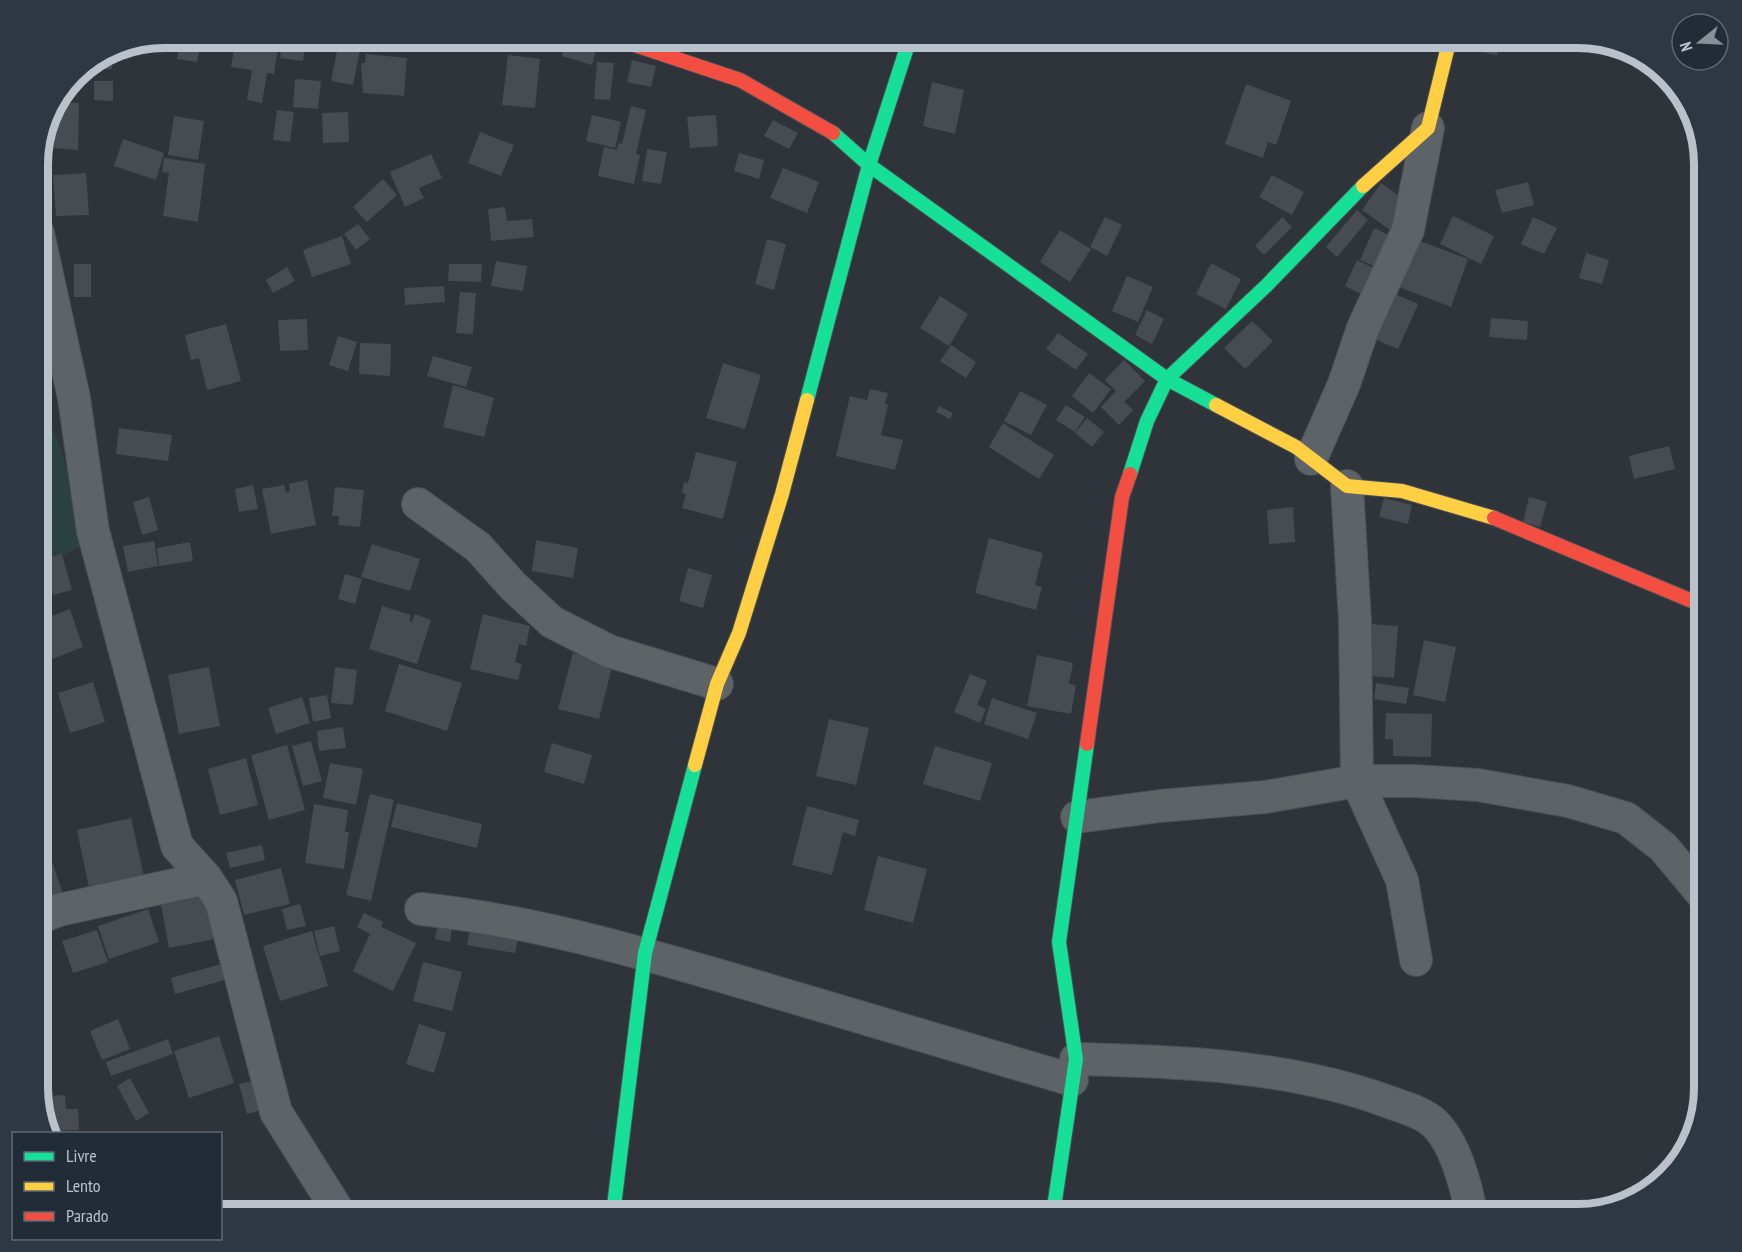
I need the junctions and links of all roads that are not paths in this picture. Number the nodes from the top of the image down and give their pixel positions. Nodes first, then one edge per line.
1 (644, 48) edge
2 (907, 48) edge
3 (1448, 48) edge
4 (1428, 128) junction
5 (869, 165) junction
6 (48, 279) edge
7 (1167, 379) junction
8 (1311, 459) junction
9 (1347, 486) junction
10 (418, 504) dead end
11 (1694, 602) edge
12 (717, 684) junction
13 (1357, 781) junction
14 (1077, 817) junction
15 (206, 878) junction
16 (1694, 884) edge
17 (421, 909) dead end
18 (48, 914) edge
19 (645, 953) junction
20 (1416, 960) dead end
21 (1074, 1069) junction
22 (333, 1204) edge
23 (614, 1204) edge
24 (1055, 1204) edge
25 (1469, 1204) edge

1 - 5 street
2 - 5 street
3 - 4 street
4 - 7 street
4 - 8 street
5 - 7 street
5 - 12 street
6 - 15 street
7 - 8 street
7 - 14 street
8 - 9 street
9 - 11 street
9 - 13 street
10 - 12 street
12 - 19 street
13 - 14 street
13 - 16 street
13 - 20 street
14 - 21 street
15 - 18 street
15 - 22 street
17 - 19 street
19 - 21 street
19 - 23 street
21 - 24 street
21 - 25 street

